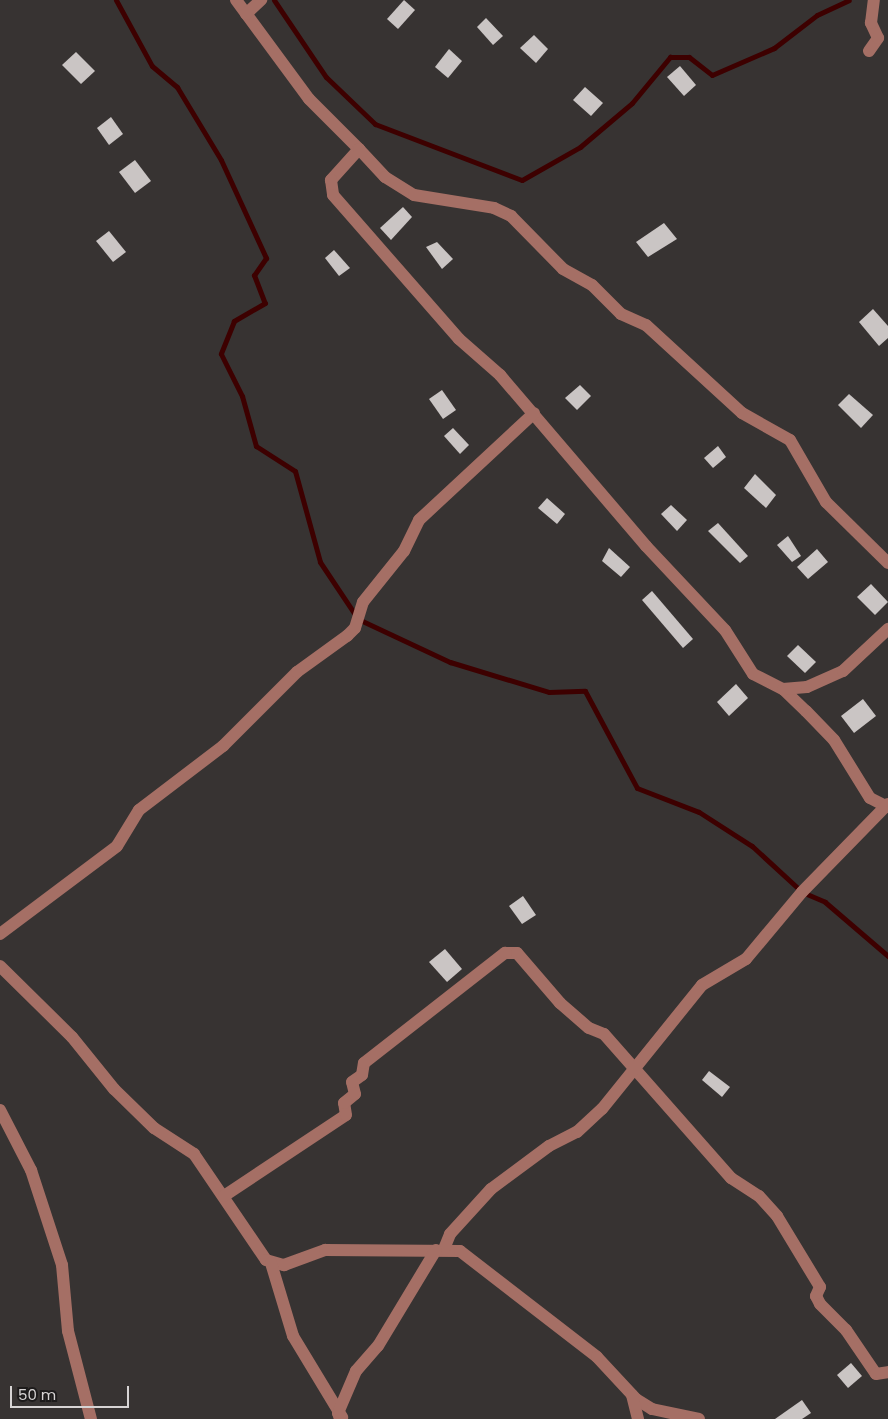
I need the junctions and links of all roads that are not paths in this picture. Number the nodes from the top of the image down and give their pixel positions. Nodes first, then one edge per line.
1 (236, 0) edge
2 (261, 0) edge
3 (874, 0) edge
4 (246, 14) junction
5 (869, 51) dead end
6 (359, 149) junction
7 (534, 413) junction
8 (888, 563) edge
9 (888, 629) edge
10 (783, 689) junction
11 (887, 805) edge
12 (0, 934) edge
13 (0, 966) edge
14 (636, 1069) junction
15 (0, 1110) edge
16 (224, 1196) junction
17 (440, 1250) junction
18 (271, 1263) junction
19 (888, 1372) edge
20 (632, 1395) junction
21 (652, 1410) junction
22 (341, 1417) edge
23 (90, 1419) edge
24 (638, 1419) edge
25 (661, 1419) edge
26 (699, 1419) edge

1 - 4 street
2 - 4 street
3 - 5 street
4 - 6 street
6 - 7 street
6 - 8 street
7 - 10 street
7 - 12 street
9 - 10 street
10 - 11 street
11 - 14 street
13 - 16 street
14 - 16 street
14 - 17 street
14 - 19 street
15 - 23 street
16 - 18 street
17 - 18 street
17 - 20 street
17 - 22 street
18 - 22 street
20 - 21 street
20 - 24 street
21 - 25 street
21 - 26 street

